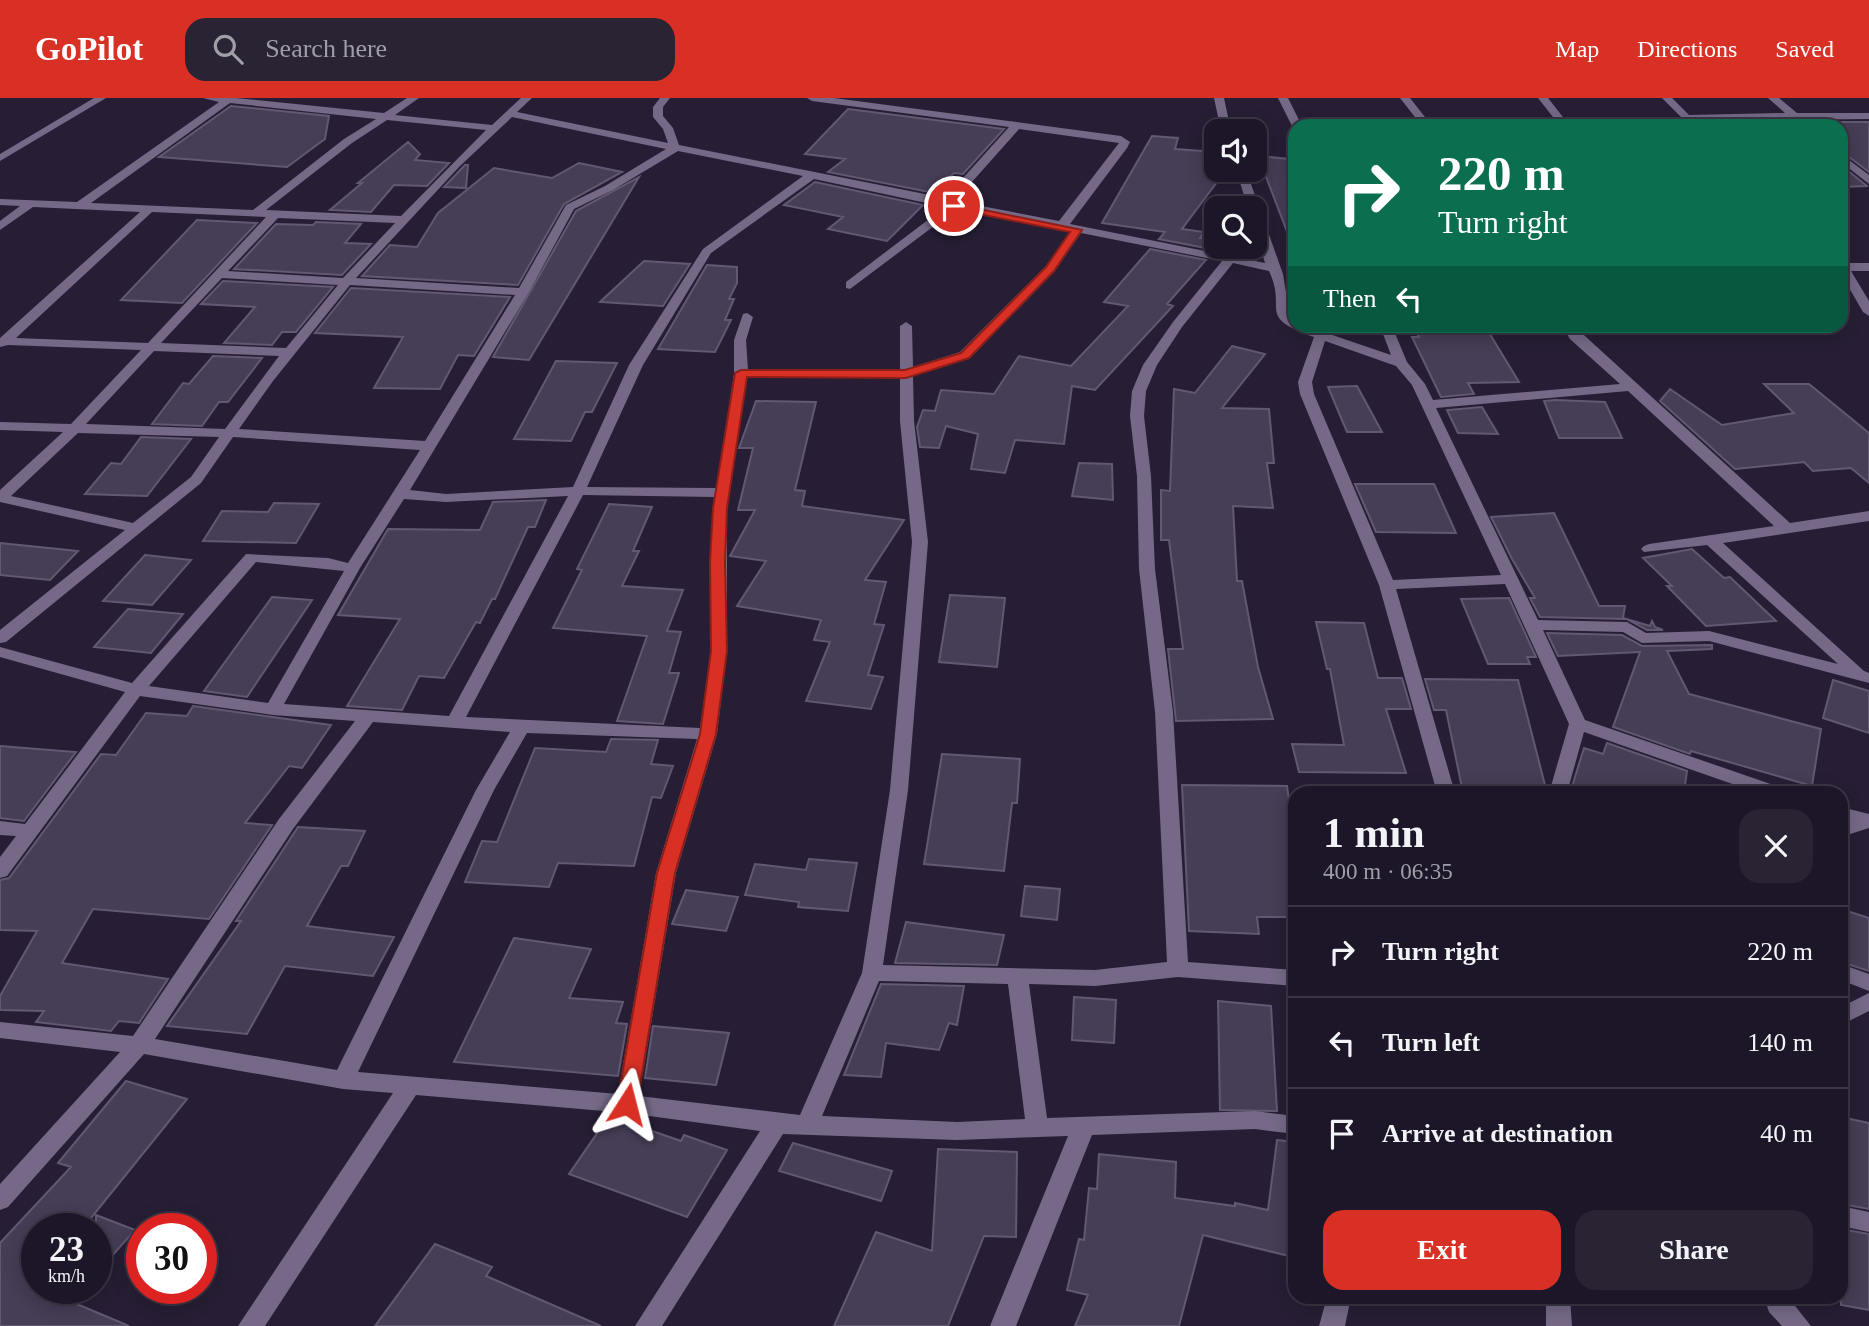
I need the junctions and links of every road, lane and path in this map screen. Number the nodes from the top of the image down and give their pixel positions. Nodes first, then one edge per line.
1 (101, 98) edge
2 (208, 98) edge
3 (414, 98) edge
4 (527, 98) edge
5 (666, 98) edge
6 (812, 98) edge
7 (1219, 98) edge
8 (1283, 98) edge
9 (1405, 98) edge
10 (1542, 98) edge
11 (1667, 98) edge
12 (1773, 98) edge
13 (223, 99) edge
14 (510, 114) junction
15 (387, 116) junction
16 (1794, 116) junction
17 (1869, 116) edge
18 (1686, 118) joint
19 (1221, 119) edge
20 (1294, 119) edge
21 (1422, 119) edge
22 (1559, 119) edge
23 (1798, 119) edge
24 (1017, 125) junction
25 (495, 128) junction
26 (675, 148) junction
27 (0, 158) edge
28 (1848, 163) edge
29 (810, 176) junction
30 (1869, 181) edge
31 (0, 202) edge
32 (30, 204) junction
33 (950, 205) junction
34 (79, 206) junction
35 (149, 209) junction
36 (255, 214) junction
37 (274, 215) junction
38 (404, 220) junction
39 (0, 227) edge
40 (1061, 227) junction
41 (1077, 230) junction
42 (1267, 250) edge
43 (1204, 254) edge
44 (1230, 259) joint
45 (1848, 265) edge
46 (1869, 267) edge
47 (1273, 268) junction
48 (220, 274) junction
49 (1848, 275) edge
50 (347, 281) junction
51 (850, 285) dead end
52 (523, 292) junction
53 (1869, 312) edge
54 (747, 317) dead end
55 (1288, 321) edge
56 (906, 326) dead end
57 (1315, 333) edge
58 (1389, 333) edge
59 (1573, 333) edge
60 (1321, 335) junction
61 (2, 343) edge
62 (152, 347) junction
63 (289, 352) junction
64 (1401, 363) junction
65 (741, 373) junction
66 (906, 374) junction
67 (1632, 387) junction
68 (1428, 405) junction
69 (0, 426) edge
70 (74, 429) junction
71 (229, 433) junction
72 (430, 446) junction
73 (578, 491) junction
74 (723, 493) junction
75 (400, 494) junction
76 (1869, 516) edge
77 (136, 528) junction
78 (1786, 528) junction
79 (1711, 540) junction
80 (1649, 549) dead end
81 (352, 569) junction
82 (1511, 579) junction
83 (1387, 585) junction
84 (1532, 625) junction
85 (0, 638) edge
86 (0, 652) edge
87 (1864, 676) edge
88 (136, 690) junction
89 (273, 709) junction
90 (368, 716) junction
91 (456, 722) junction
92 (1578, 724) junction
93 (522, 727) junction
94 (708, 734) junction
95 (1444, 786) edge
96 (1561, 786) edge
97 (1758, 786) edge
98 (1848, 815) edge
99 (1868, 821) edge
100 (0, 828) edge
101 (1848, 828) edge
102 (30, 831) junction
103 (0, 871) edge
104 (1178, 969) junction
105 (872, 973) junction
106 (1848, 975) edge
107 (1018, 977) junction
108 (1288, 977) edge
109 (1869, 983) edge
110 (1869, 1001) edge
111 (1848, 1013) edge
112 (0, 1030) edge
113 (139, 1045) junction
114 (343, 1080) junction
115 (410, 1086) junction
116 (627, 1104) junction
117 (777, 1124) junction
118 (1288, 1124) edge
119 (807, 1125) junction
120 (1084, 1126) junction
121 (1037, 1128) junction
122 (0, 1200) edge
123 (1848, 1218) edge
124 (1869, 1222) edge
125 (1337, 1304) edge
126 (1558, 1304) edge
127 (1778, 1304) edge
128 (251, 1326) edge
129 (648, 1326) edge
130 (1003, 1326) edge
131 (1332, 1326) edge
132 (1559, 1326) edge
133 (1798, 1326) edge

1 - 27 street
2 - 13 street
3 - 15 street
4 - 14 street
5 - 26 street
6 - 24 street
7 - 19 street
8 - 20 street
9 - 21 street
10 - 22 street
11 - 18 street
12 - 16 street
13 - 15 street
13 - 34 street
14 - 25 street
14 - 26 street
15 - 25 street
15 - 36 street
16 - 17 street
16 - 18 street
16 - 23 street
24 - 33 street
24 - 40 street
25 - 38 street
26 - 29 street
26 - 52 street
28 - 30 street
29 - 33 street
29 - 73 street
31 - 32 street
32 - 34 street
32 - 39 street
33 - 40 street
33 - 51 street
34 - 35 street
35 - 36 street
35 - 61 street
36 - 37 street
37 - 38 street
37 - 48 street
38 - 50 street
40 - 41 street
41 - 43 street
41 - 66 street
42 - 47 street
44 - 47 street
44 - 104 street
45 - 46 street
47 - 55 street
48 - 50 street
48 - 62 street
49 - 53 street
50 - 52 street
50 - 63 street
52 - 72 street
54 - 65 street
56 - 66 street
57 - 60 street
58 - 64 street
59 - 67 street
60 - 64 street
60 - 83 street
61 - 62 street
62 - 63 street
62 - 70 street
63 - 71 street
64 - 68 street
65 - 66 street
65 - 74 street
66 - 105 street
67 - 68 street
67 - 78 street
68 - 82 street
69 - 70 street
70 - 71 street
70 - 77 street
71 - 72 street
71 - 77 street
72 - 75 street
73 - 74 street
73 - 75 street
73 - 91 street
74 - 94 street
75 - 81 street
76 - 78 street
77 - 85 street
78 - 79 street
79 - 80 street
79 - 87 street
81 - 88 street
81 - 89 street
82 - 83 street
82 - 84 street
83 - 95 street
84 - 87 street
84 - 92 street
86 - 88 street
88 - 89 street
88 - 102 street
89 - 90 street
90 - 91 street
90 - 113 street
91 - 93 street
92 - 96 street
92 - 97 street
93 - 94 street
93 - 114 street
94 - 116 street
98 - 99 street
99 - 101 street
100 - 102 street
102 - 103 street
104 - 107 street
104 - 108 street
105 - 107 street
105 - 119 street
106 - 109 street
107 - 121 street
110 - 111 street
112 - 113 street
113 - 114 street
113 - 122 street
114 - 115 street
115 - 116 street
115 - 128 street
116 - 117 street
117 - 119 street
117 - 129 street
118 - 120 street
119 - 121 street
120 - 121 street
120 - 130 street
123 - 124 street
125 - 131 street
126 - 132 street
127 - 133 street

